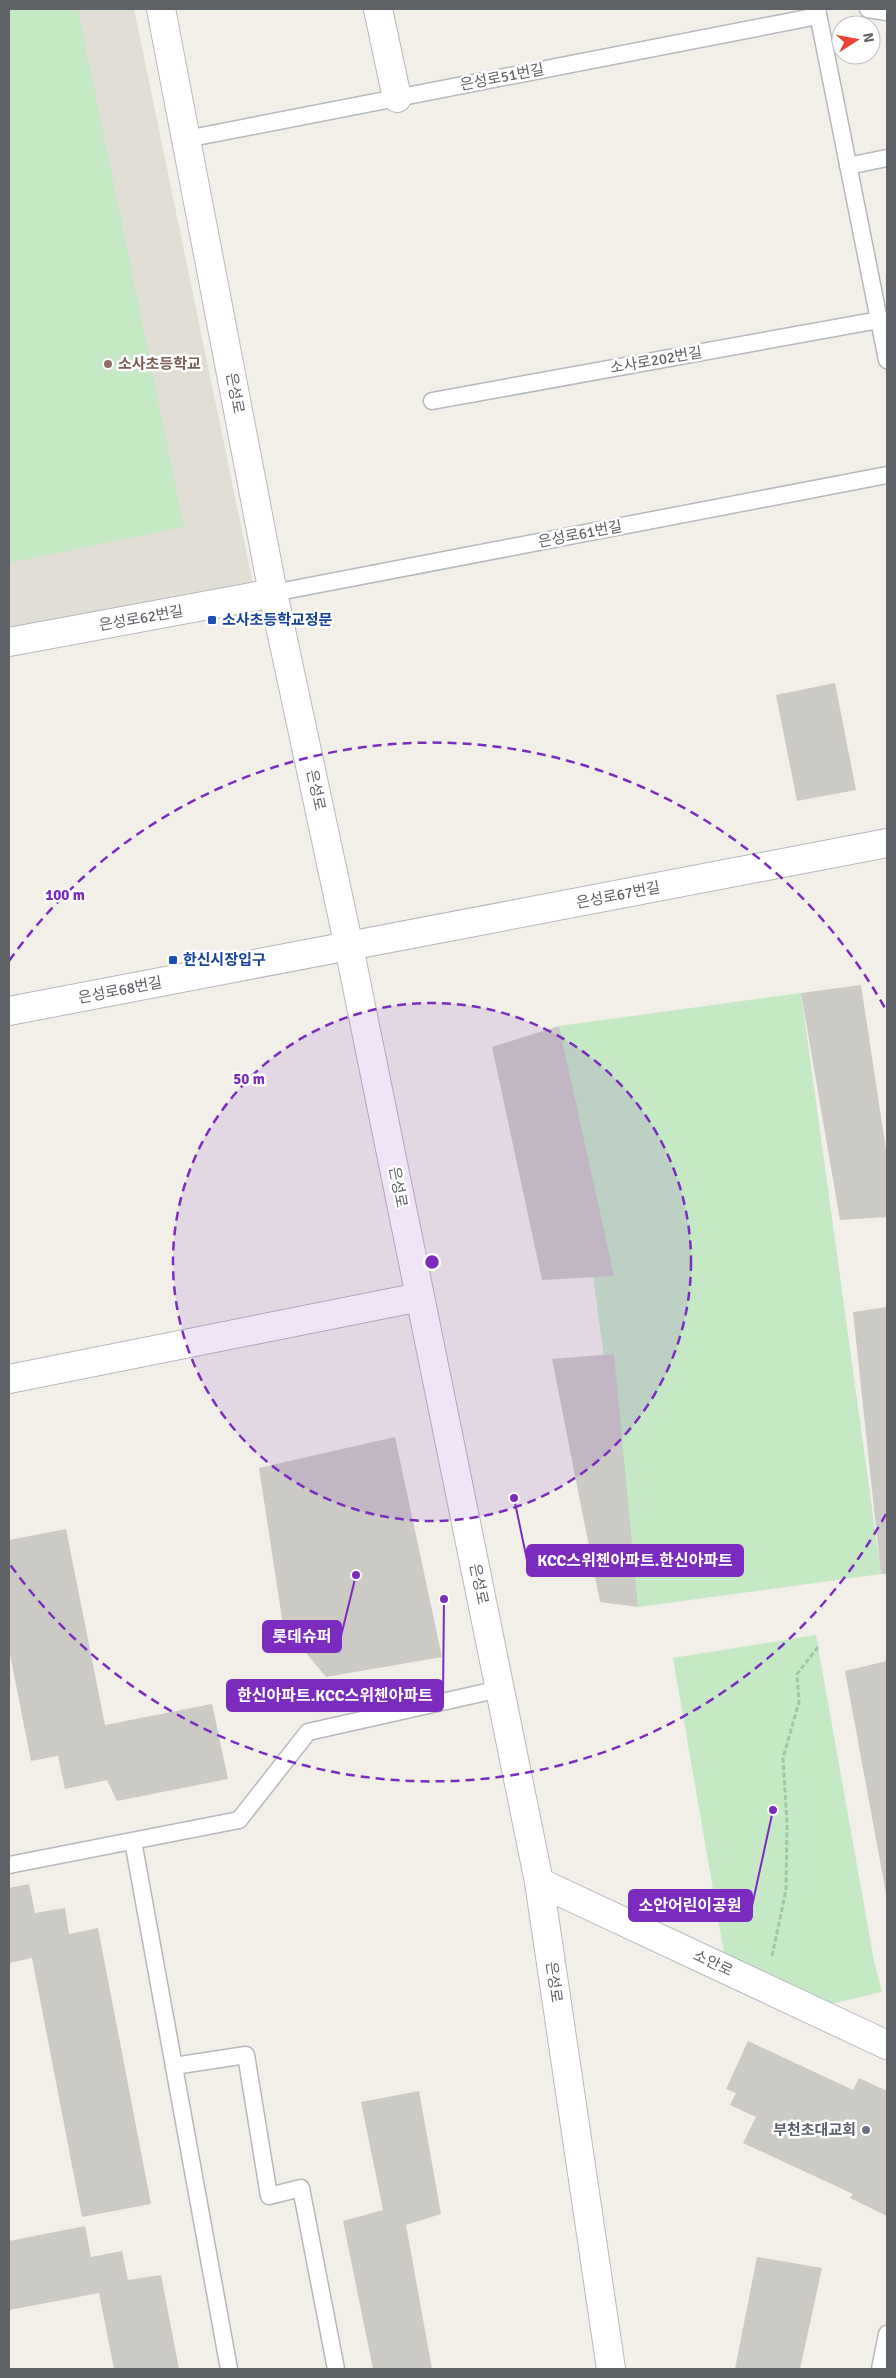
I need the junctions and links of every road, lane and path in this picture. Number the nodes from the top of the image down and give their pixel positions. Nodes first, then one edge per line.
1 (161, 9) edge
2 (378, 9) edge
3 (868, 9) edge
4 (818, 12) edge
5 (887, 12) edge
6 (397, 98) junction
7 (186, 139) junction
8 (887, 158) edge
9 (848, 166) junction
10 (879, 320) junction
11 (887, 360) edge
12 (432, 401) dead end
13 (887, 475) edge
14 (273, 593) junction
15 (9, 642) edge
16 (887, 843) edge
17 (349, 947) junction
18 (9, 1011) edge
19 (420, 1297) junction
20 (9, 1379) edge
21 (818, 1647) dead end
22 (500, 1689) junction
23 (134, 1841) junction
24 (9, 1865) edge
25 (539, 1882) junction
26 (766, 1988) junction
27 (887, 2045) edge
28 (174, 2066) junction
29 (887, 2334) edge
30 (229, 2369) edge
31 (336, 2369) edge
32 (611, 2369) edge
33 (880, 2369) edge

1 - 7 street, 은성로
2 - 6 street
3 - 5 lane
4 - 6 lane, 은성로51번길
4 - 9 lane
6 - 7 lane, 은성로51번길
7 - 14 street, 은성로
8 - 9 lane
9 - 10 lane
10 - 11 lane
10 - 12 lane, 소사로202번길
13 - 14 lane, 은성로61번길
14 - 15 street, 은성로62번길
14 - 17 street, 은성로
16 - 17 street, 은성로67번길
17 - 18 street, 은성로68번길
17 - 19 street, 은성로
19 - 20 street
19 - 22 street, 은성로
21 - 26 path
22 - 23 lane
22 - 25 street, 은성로
23 - 24 lane
23 - 28 lane
25 - 26 street, 소안로
25 - 32 street, 은성로
26 - 27 street, 소안로
28 - 30 lane
28 - 31 lane
29 - 33 lane

